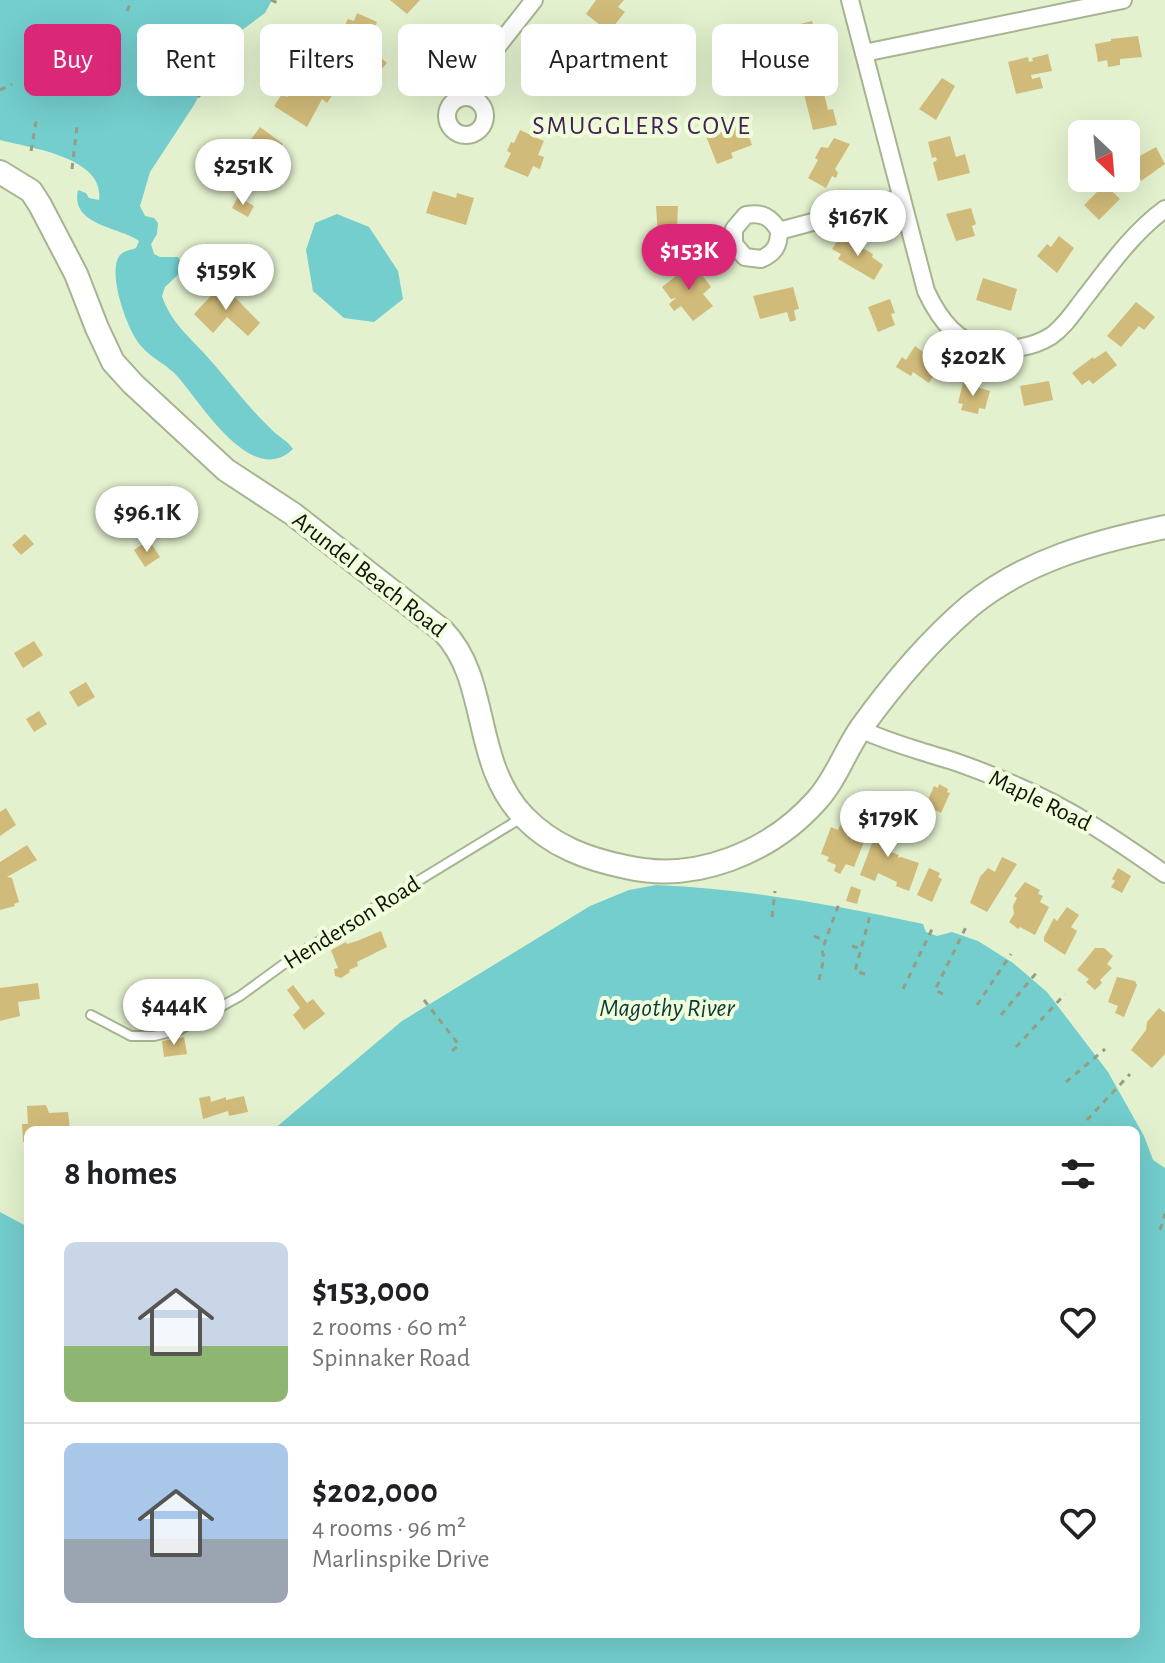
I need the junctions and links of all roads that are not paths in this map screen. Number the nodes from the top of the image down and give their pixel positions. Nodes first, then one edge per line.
1 (534, 0) edge
2 (850, 0) edge
3 (1123, 0) edge
4 (864, 53) junction
5 (469, 97) dead end
6 (0, 172) edge
7 (902, 198) junction
8 (1165, 209) edge
9 (779, 231) dead end
10 (1165, 527) edge
11 (860, 729) junction
12 (524, 817) junction
13 (1165, 874) edge
14 (91, 1015) dead end

1 - 5 street
2 - 4 street
3 - 4 street
4 - 7 street
6 - 12 street, Arundel Beach Road
7 - 8 street
7 - 9 street
10 - 11 street, Arundel Beach Road
11 - 12 street, Arundel Beach Road
11 - 13 street, Maple Road
12 - 14 lane, Henderson Road

